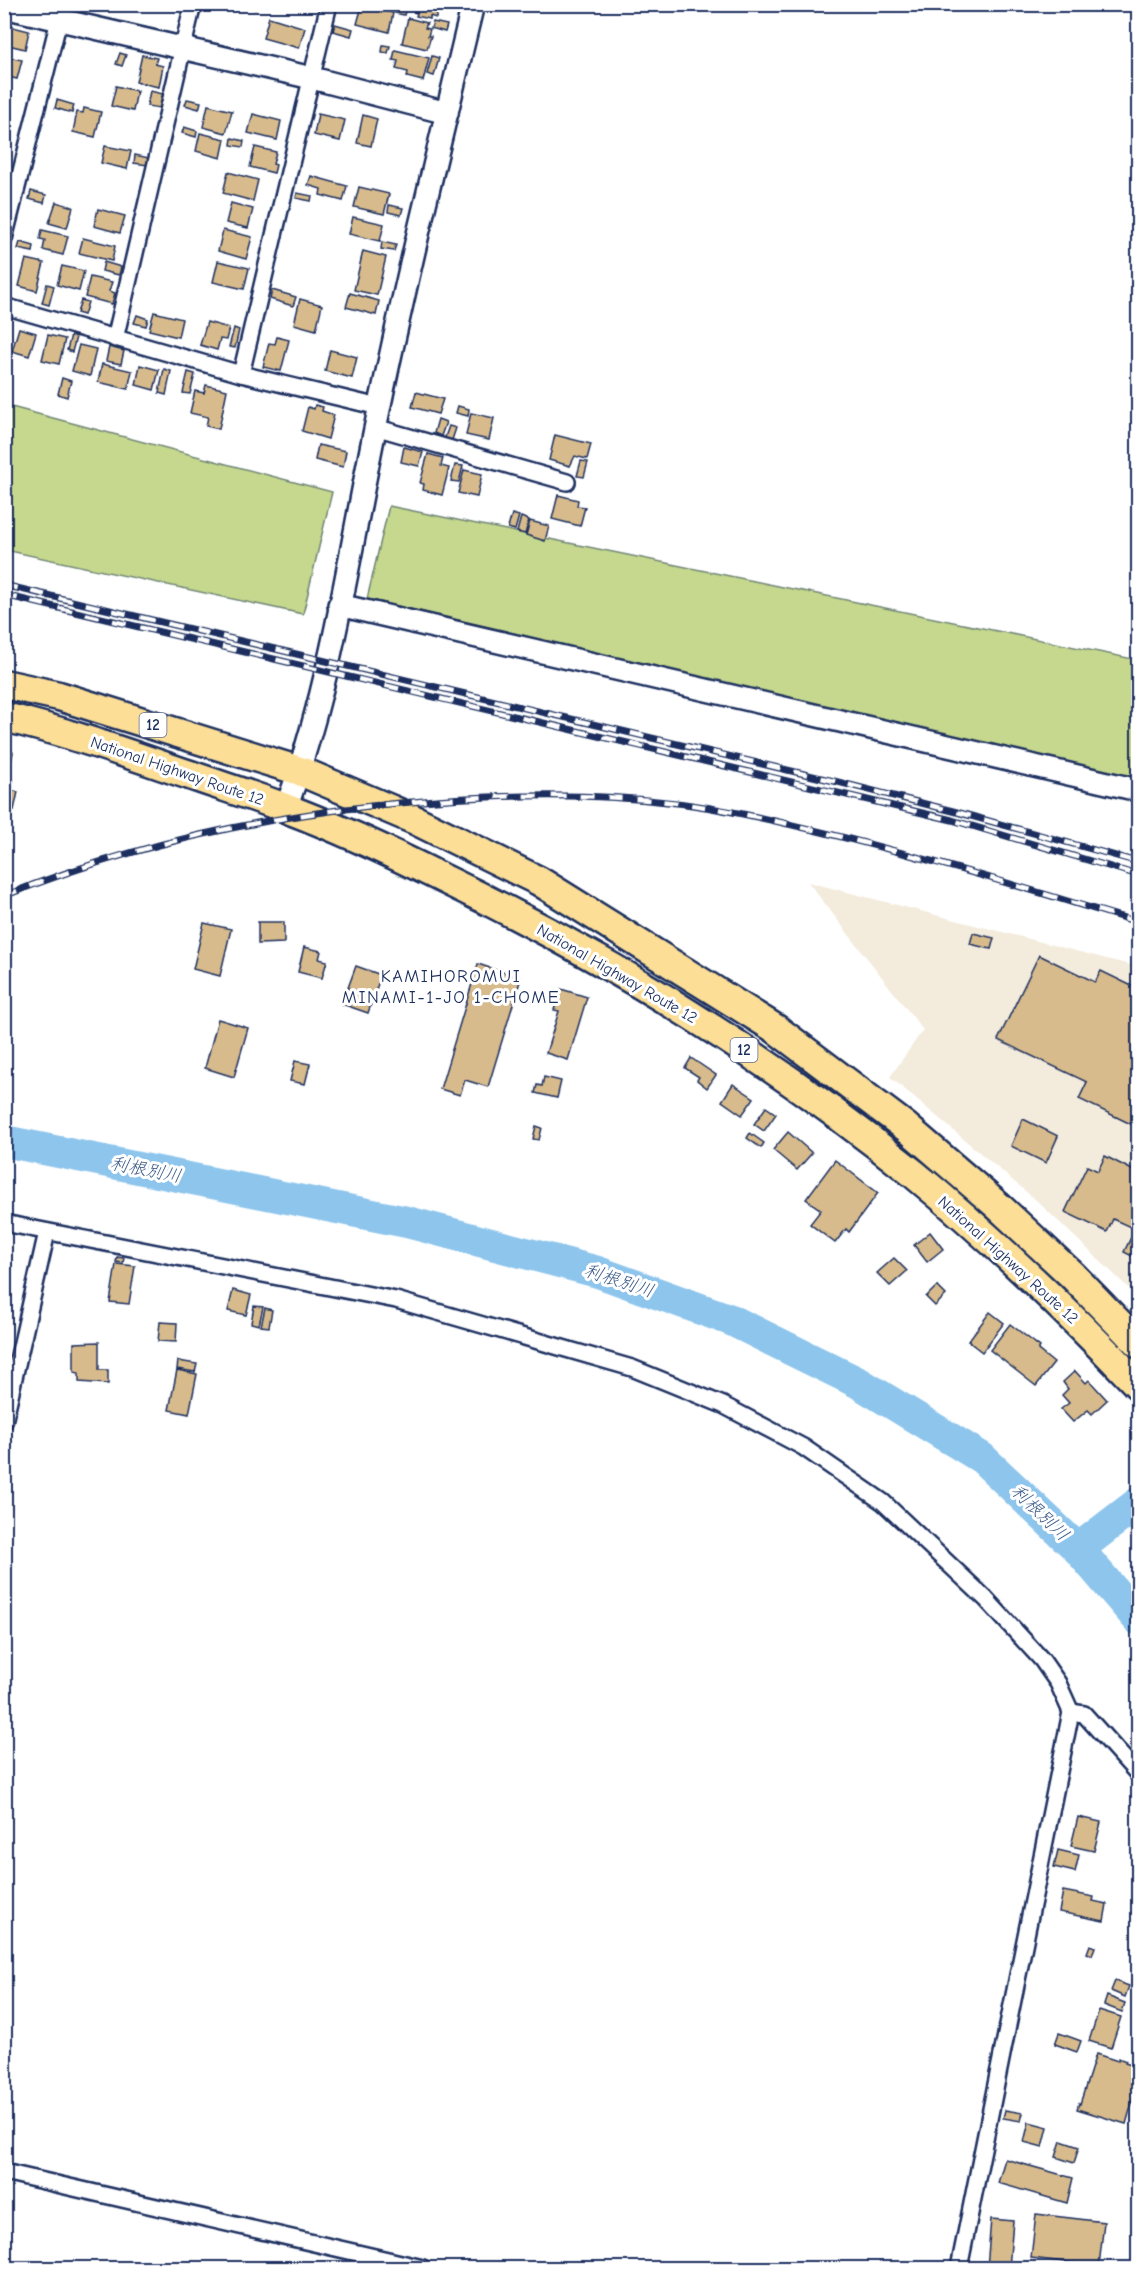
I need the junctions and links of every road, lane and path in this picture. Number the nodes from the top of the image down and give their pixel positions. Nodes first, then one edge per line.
1 (193, 4) edge
2 (329, 4) edge
3 (473, 4) edge
4 (4, 7) edge
5 (61, 12) edge
6 (183, 48) junction
7 (312, 78) junction
8 (447, 113) junction
9 (4, 239) edge
10 (4, 306) edge
11 (115, 339) junction
12 (241, 374) junction
13 (377, 417) junction
14 (567, 482) dead end
15 (339, 605) junction
16 (4, 684) edge
17 (4, 717) edge
18 (300, 771) junction
19 (1138, 790) edge
20 (286, 808) junction
21 (4, 1223) edge
22 (47, 1232) junction
23 (1138, 1343) edge
24 (1138, 1385) edge
25 (4, 1422) edge
26 (1071, 1712) junction
27 (1138, 1774) edge
28 (4, 2172) edge
29 (423, 2268) edge
30 (959, 2268) edge

1 - 6 street
2 - 7 street
3 - 8 street
4 - 5 street
5 - 6 street
5 - 9 street
6 - 7 street
6 - 11 street
7 - 8 street
7 - 12 street
8 - 13 street
10 - 11 street
11 - 12 street
12 - 13 street
13 - 14 street
13 - 15 street
15 - 18 street
15 - 19 street
16 - 18 highway, National Highway Route 12 / 12
17 - 20 highway, National Highway Route 12 / 12
18 - 20 street
18 - 23 highway, National Highway Route 12 / 12
20 - 24 highway, National Highway Route 12 / 12
21 - 22 street
22 - 25 street
22 - 26 street
26 - 27 street
26 - 30 street
28 - 29 street

